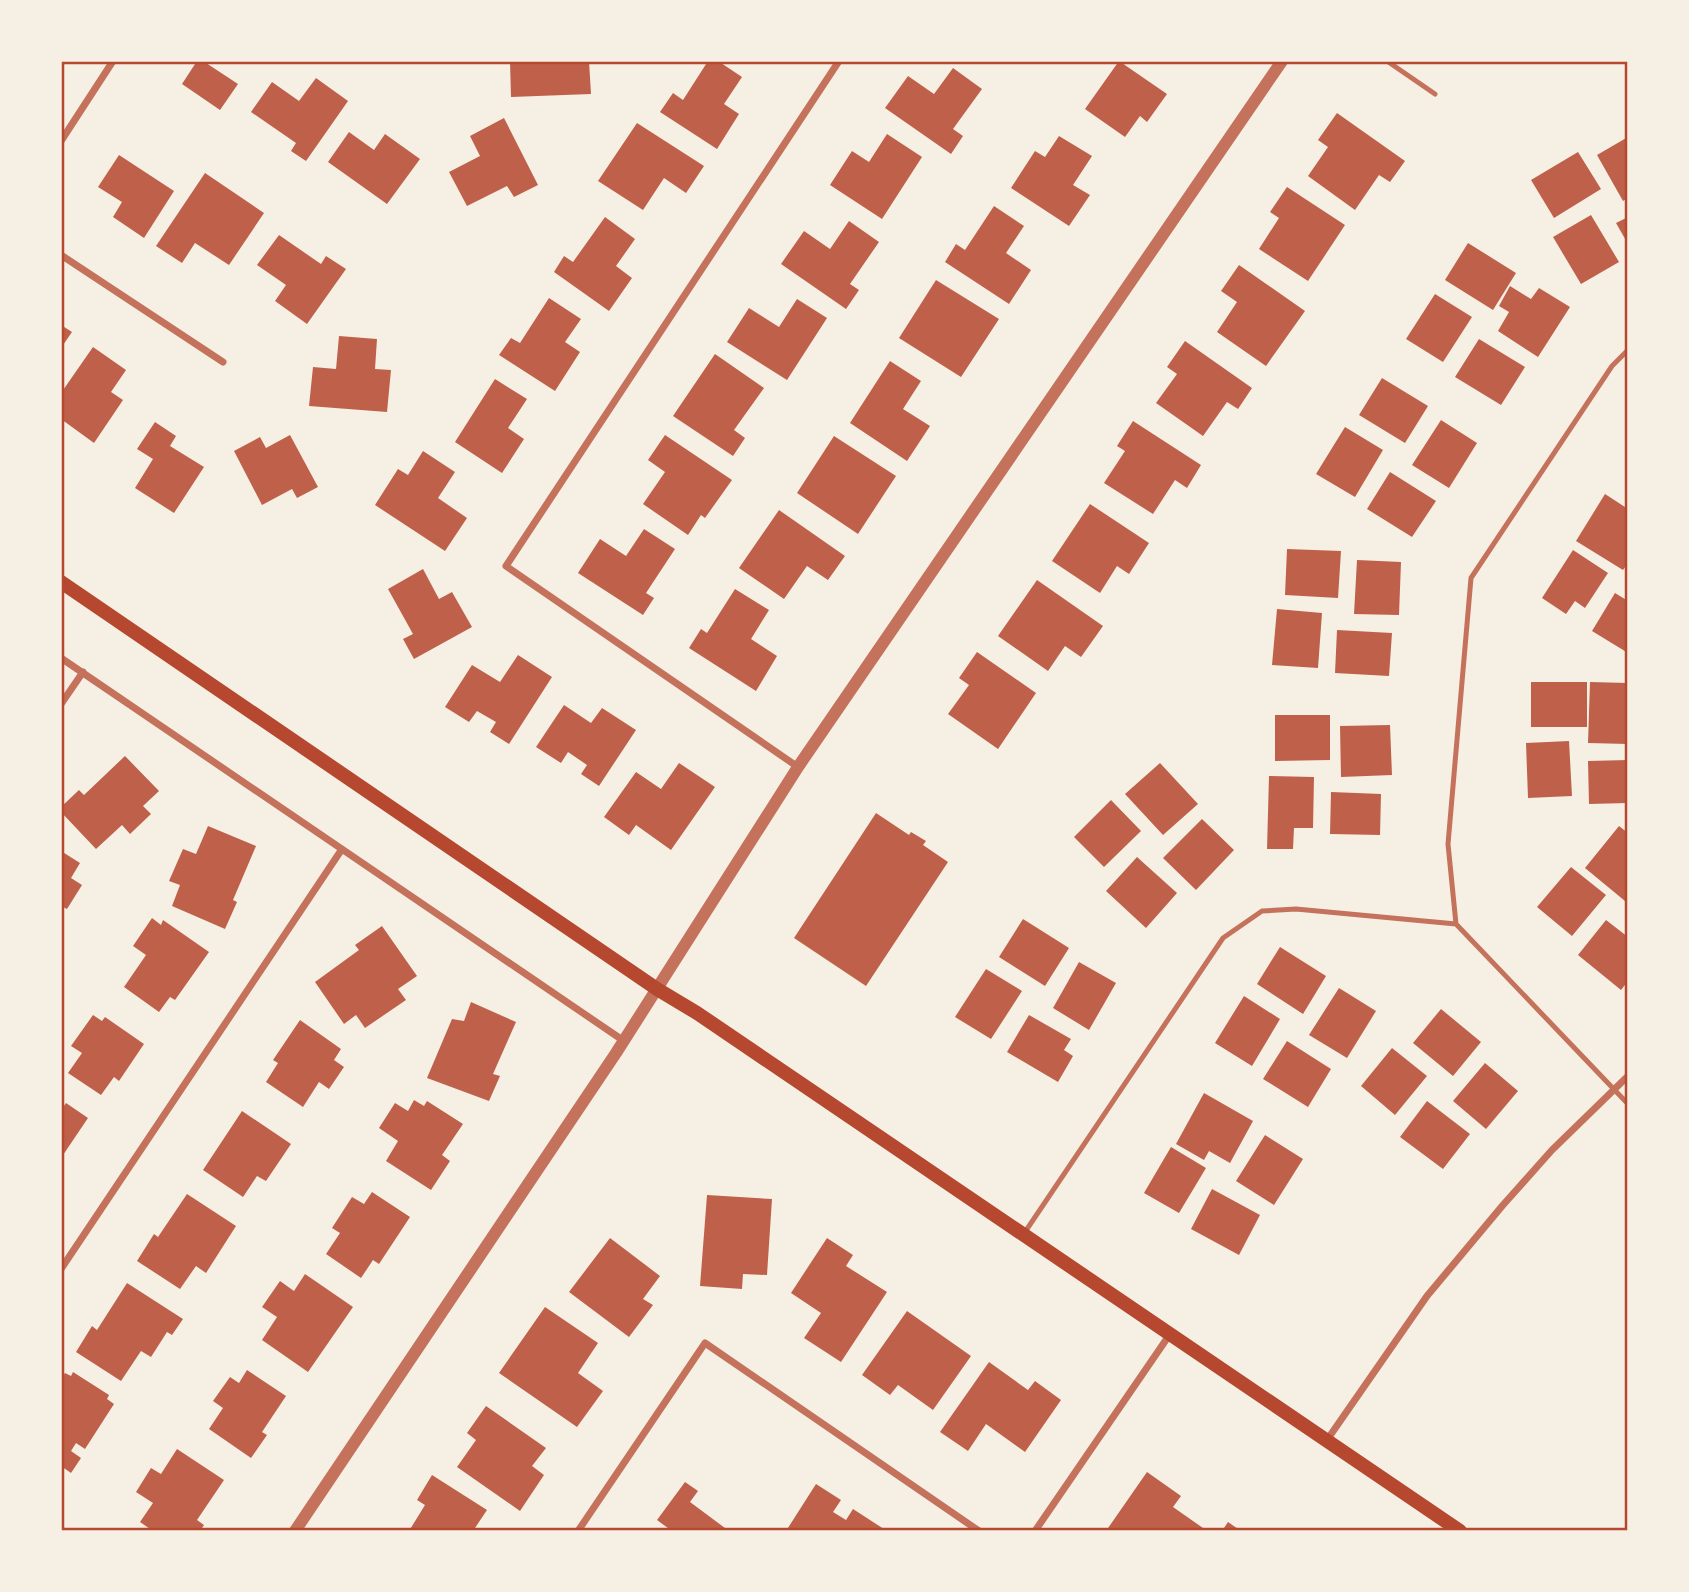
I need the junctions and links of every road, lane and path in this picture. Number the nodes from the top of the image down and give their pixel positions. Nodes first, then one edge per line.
1 (113, 61) edge
2 (839, 61) edge
3 (1282, 61) edge
4 (1387, 61) edge
5 (1435, 94) dead end
6 (61, 141) edge
7 (61, 255) edge
8 (1628, 350) edge
9 (223, 362) dead end
10 (61, 582) edge
11 (61, 658) edge
12 (83, 672) junction
13 (61, 704) edge
14 (798, 767) junction
15 (342, 849) junction
16 (1456, 924) junction
17 (657, 989) junction
18 (624, 1041) junction
19 (1628, 1076) edge
20 (1614, 1089) junction
21 (1628, 1104) edge
22 (1023, 1235) junction
23 (61, 1269) edge
24 (1170, 1334) junction
25 (1326, 1440) junction
26 (295, 1531) edge
27 (578, 1531) edge
28 (979, 1531) edge
29 (1035, 1531) edge
30 (1460, 1531) edge

1 - 6 street
2 - 14 street
3 - 14 street
4 - 5 lane
7 - 9 street
8 - 16 lane
10 - 17 main road
11 - 12 street
12 - 13 street
12 - 15 street
14 - 17 street
15 - 18 street
15 - 23 street
16 - 20 lane
16 - 22 lane
17 - 18 street
17 - 22 main road
18 - 26 street
19 - 20 street
20 - 21 lane
20 - 25 street
22 - 24 main road
24 - 25 main road
24 - 29 street
25 - 30 main road
27 - 28 street

